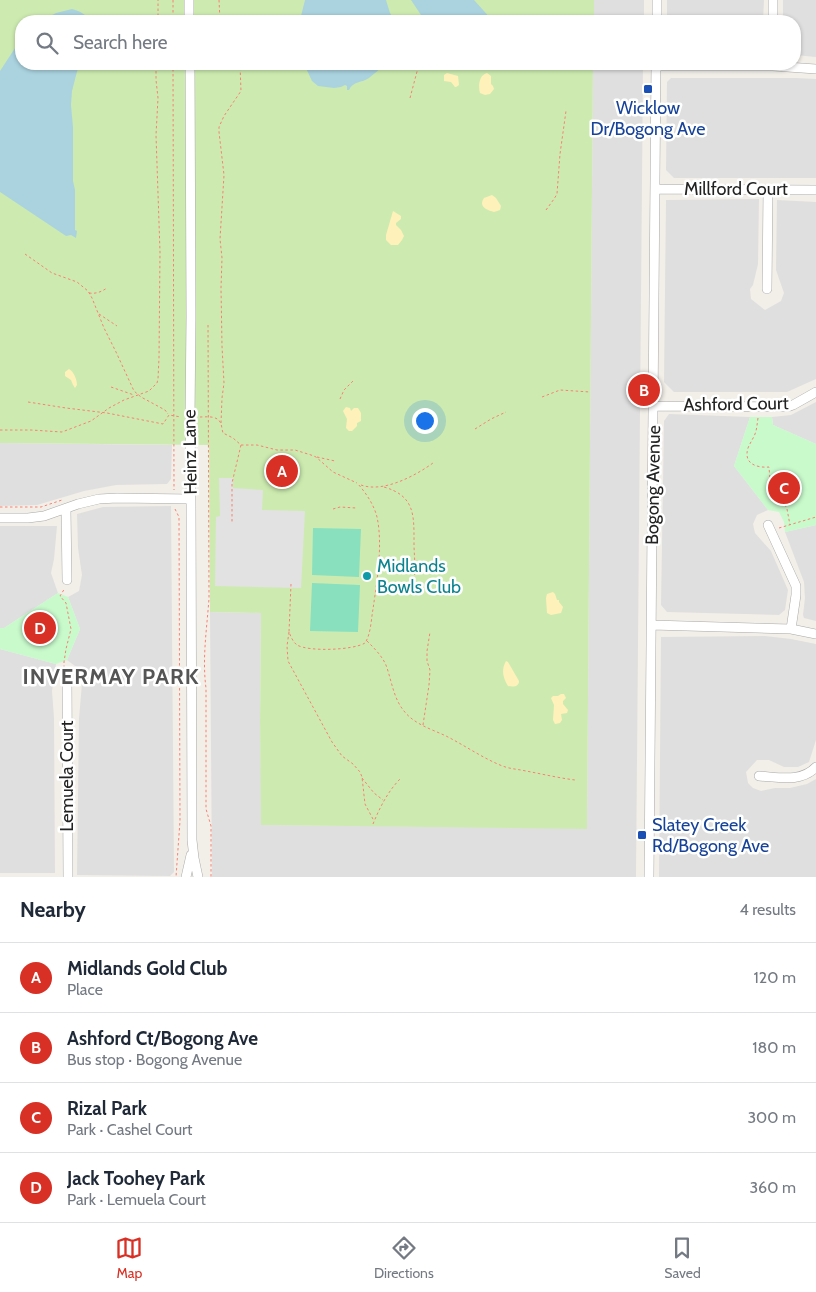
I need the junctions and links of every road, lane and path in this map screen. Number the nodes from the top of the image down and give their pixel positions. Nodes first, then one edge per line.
1 (158, 0) edge
2 (173, 0) edge
3 (189, 0) edge
4 (219, 0) edge
5 (657, 0) edge
6 (773, 0) edge
7 (158, 15) edge
8 (173, 15) edge
9 (189, 15) edge
10 (220, 15) edge
11 (657, 15) edge
12 (773, 15) edge
13 (801, 68) edge
14 (816, 69) edge
15 (156, 70) edge
16 (174, 70) edge
17 (190, 70) edge
18 (240, 70) edge
19 (417, 70) edge
20 (656, 70) edge
21 (410, 98) dead end
22 (566, 111) dead end
23 (655, 189) junction
24 (768, 190) junction
25 (816, 190) edge
26 (546, 210) dead end
27 (25, 254) dead end
28 (107, 288) dead end
29 (767, 289) dead end
30 (89, 293) junction
31 (97, 312) junction
32 (208, 325) dead end
33 (117, 326) dead end
34 (352, 381) dead end
35 (111, 387) dead end
36 (590, 392) dead end
37 (816, 392) edge
38 (137, 396) junction
39 (542, 397) dead end
40 (340, 399) dead end
41 (28, 402) dead end
42 (654, 406) junction
43 (102, 412) junction
44 (506, 412) dead end
45 (169, 415) junction
46 (174, 415) junction
47 (190, 417) junction
48 (208, 417) junction
49 (758, 418) dead end
50 (220, 423) junction
51 (475, 429) dead end
52 (0, 430) edge
53 (241, 445) junction
54 (316, 457) junction
55 (335, 461) dead end
56 (433, 463) dead end
57 (358, 484) junction
58 (383, 486) junction
59 (68, 498) dead end
60 (174, 499) junction
61 (191, 499) junction
62 (0, 507) edge
63 (66, 508) junction
64 (356, 508) dead end
65 (333, 509) dead end
66 (816, 517) edge
67 (0, 518) edge
68 (232, 523) dead end
69 (790, 525) junction
70 (769, 528) joint
71 (414, 579) dead end
72 (67, 580) joint
73 (290, 584) dead end
74 (652, 625) junction
75 (792, 629) junction
76 (289, 630) junction
77 (430, 632) dead end
78 (816, 634) edge
79 (367, 641) junction
80 (67, 675) joint
81 (423, 726) junction
82 (816, 767) edge
83 (759, 776) dead end
84 (362, 777) junction
85 (401, 778) dead end
86 (575, 780) dead end
87 (383, 800) junction
88 (374, 821) junction
89 (373, 824) dead end
90 (192, 840) junction
91 (68, 877) edge
92 (176, 877) edge
93 (186, 877) edge
94 (198, 877) edge
95 (211, 877) edge
96 (650, 877) edge

1 - 7 path
2 - 8 path
3 - 9 street
4 - 10 path
5 - 11 street
6 - 12 street
13 - 14 street
15 - 38 path
16 - 46 path
17 - 47 street, Heinz Lane
18 - 50 path
19 - 21 path
20 - 23 street, Bogong Avenue
22 - 26 path
23 - 24 street, Millford Court
23 - 42 street, Bogong Avenue
24 - 25 street, Millford Court
24 - 29 street
27 - 30 path
28 - 30 path
30 - 31 path
31 - 33 path
31 - 38 path
32 - 48 path
34 - 40 path
35 - 38 path
36 - 39 path
37 - 42 street, Ashford Court
38 - 43 path
38 - 45 path
41 - 43 path
42 - 74 street, Bogong Avenue
43 - 45 path
43 - 52 path
44 - 51 path
45 - 46 path
46 - 47 path
46 - 60 path
47 - 48 path
47 - 61 street, Heinz Lane
48 - 50 path
48 - 95 path
49 - 69 path
50 - 53 path
53 - 54 path
53 - 68 path
54 - 55 path
54 - 57 path
56 - 58 path
57 - 58 path
57 - 79 path
58 - 71 path
59 - 62 path
60 - 61 street
60 - 63 street
60 - 92 path
61 - 90 street, Heinz Lane
63 - 67 street
63 - 72 street
64 - 65 path
66 - 69 path
69 - 70 path
70 - 75 street
72 - 80 path
73 - 76 path
74 - 75 street
74 - 96 street, Bogong Avenue
75 - 78 street
76 - 79 path
76 - 84 path
77 - 81 path
79 - 81 path
80 - 91 street, Lemuela Court
81 - 86 path
82 - 83 street
84 - 87 path
84 - 88 path
85 - 87 path
87 - 88 path
88 - 89 path
90 - 93 street, Heinz Lane
90 - 94 street, Heinz Lane

